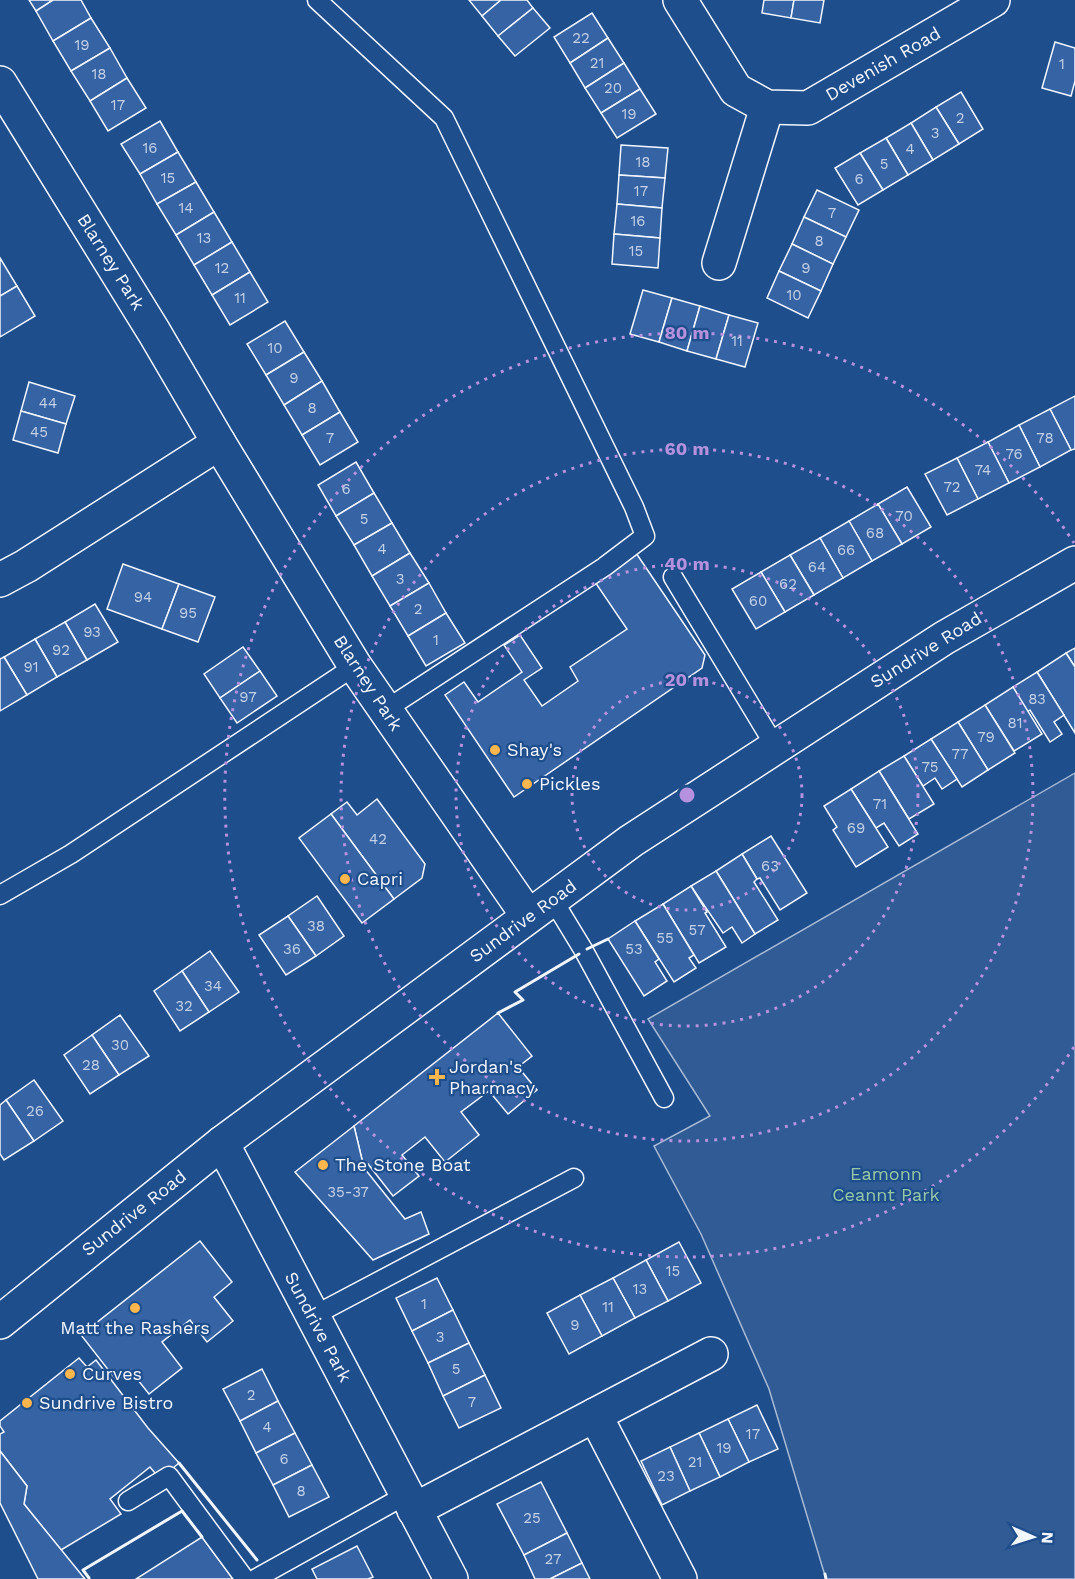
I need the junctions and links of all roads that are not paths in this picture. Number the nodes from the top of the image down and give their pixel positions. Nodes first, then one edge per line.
1 (317, 0) edge
2 (680, 0) edge
3 (993, 0) edge
4 (0, 83) edge
5 (767, 107) junction
6 (719, 263) dead end
7 (219, 443) junction
8 (1075, 563) edge
9 (673, 577) dead end
10 (0, 580) edge
11 (355, 666) junction
12 (385, 710) junction
13 (775, 746) junction
14 (0, 895) edge
15 (540, 908) junction
16 (664, 1098) dead end
17 (222, 1143) junction
18 (574, 1178) dead end
19 (313, 1316) junction
20 (0, 1322) edge
21 (711, 1354) dead end
22 (595, 1415) junction
23 (128, 1501) dead end
24 (410, 1502) junction
25 (245, 1579) edge
26 (255, 1579) edge
27 (451, 1579) edge
28 (680, 1579) edge

1 - 12 lane
2 - 5 street, Devenish Road
3 - 5 street, Devenish Road
4 - 7 street, Blarney Park
5 - 6 street
7 - 10 street
7 - 11 street, Blarney Park
8 - 13 street, Sundrive Road
9 - 13 lane
11 - 12 street, Blarney Park
11 - 14 lane
12 - 15 street, Blarney Park
13 - 15 street, Sundrive Road
15 - 16 lane
15 - 17 street, Sundrive Road
17 - 19 street, Sundrive Park
17 - 20 street, Sundrive Road
18 - 19 lane
19 - 24 street, Sundrive Park
21 - 22 street
22 - 24 street
22 - 28 street
23 - 25 lane
24 - 26 lane
24 - 27 street, Sundrive Park

